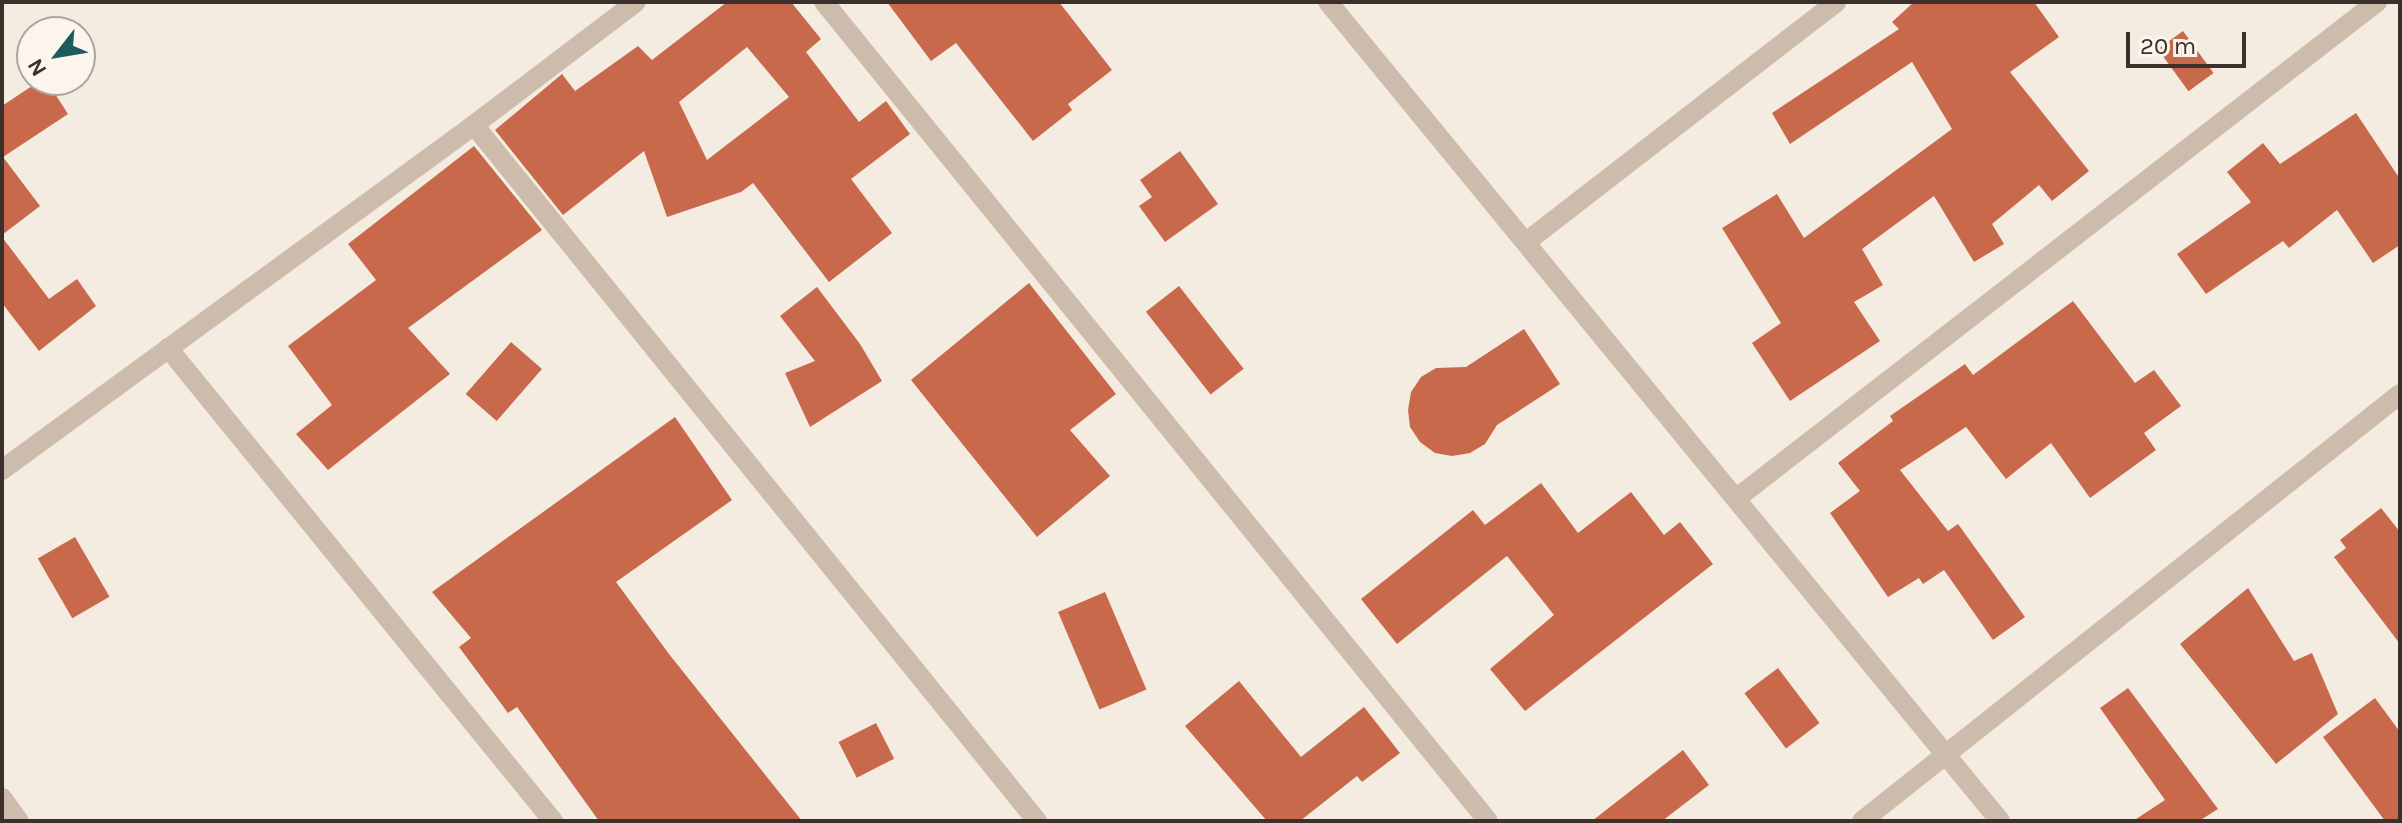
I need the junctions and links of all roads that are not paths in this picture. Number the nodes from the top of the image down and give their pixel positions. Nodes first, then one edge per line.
1 (636, 2) edge
2 (824, 2) edge
3 (1328, 2) edge
4 (1836, 2) edge
5 (2377, 2) edge
6 (474, 125) junction
7 (1526, 242) junction
8 (168, 348) junction
9 (2400, 394) edge
10 (2, 470) edge
11 (1737, 498) junction
12 (1947, 753) junction
13 (2, 798) edge
14 (19, 821) edge
15 (553, 821) edge
16 (1037, 821) edge
17 (1488, 821) edge
18 (1862, 821) edge
19 (2000, 821) edge

1 - 6 street
2 - 17 street
3 - 7 street
4 - 7 street
5 - 11 street
6 - 8 street
6 - 16 street
7 - 11 street
8 - 10 street
8 - 15 street
9 - 12 street
11 - 12 street
12 - 18 street
12 - 19 street
13 - 14 street

